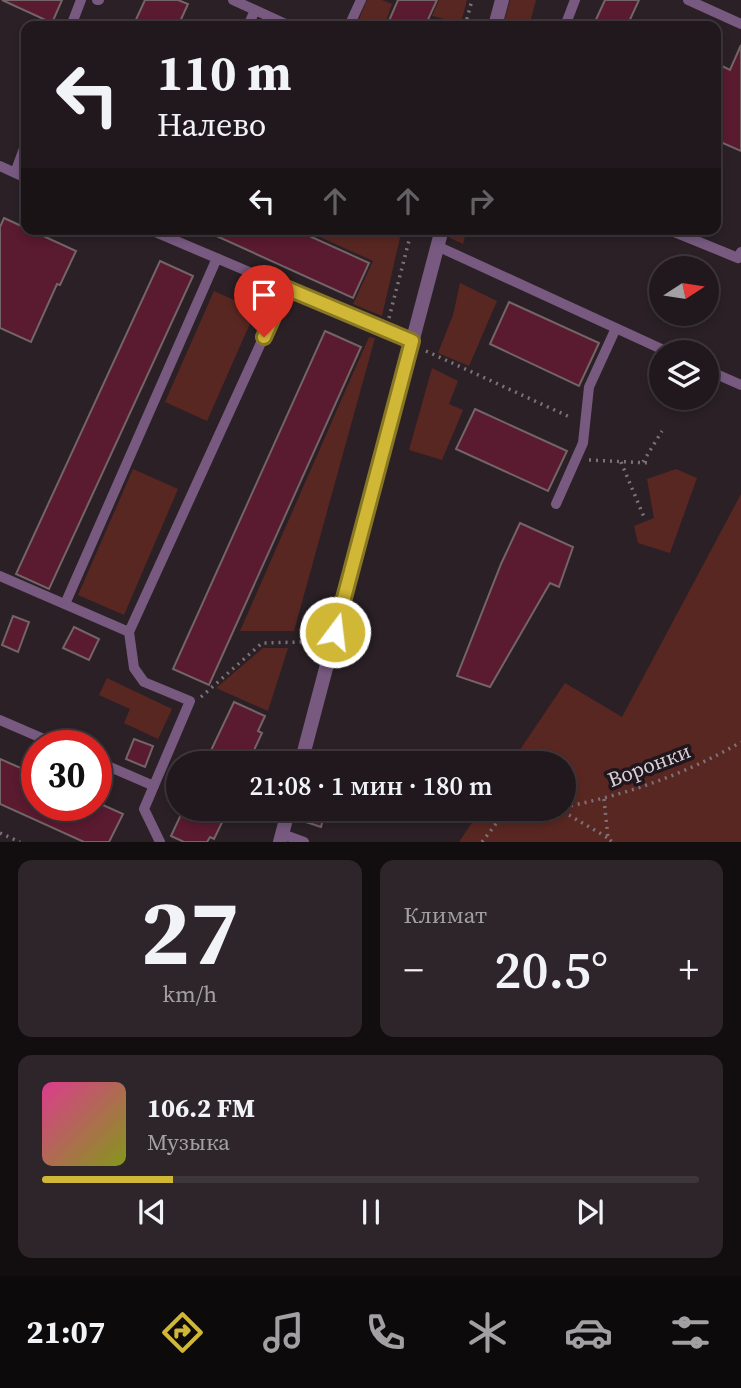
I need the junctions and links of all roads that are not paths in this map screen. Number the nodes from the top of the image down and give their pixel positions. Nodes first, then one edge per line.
1 (81, 0) edge
2 (233, 0) edge
3 (361, 0) edge
4 (502, 0) edge
5 (575, 0) edge
6 (688, 0) edge
7 (255, 10) junction
8 (73, 21) edge
9 (250, 21) edge
10 (279, 21) edge
11 (351, 21) edge
12 (496, 21) edge
13 (567, 21) edge
14 (741, 24) edge
15 (21, 157) edge
16 (0, 166) edge
17 (15, 173) junction
18 (21, 176) edge
19 (162, 235) edge
20 (440, 235) edge
21 (682, 235) edge
22 (437, 246) junction
23 (741, 251) edge
24 (217, 258) junction
25 (286, 288) junction
26 (616, 328) junction
27 (412, 343) junction
28 (649, 343) edge
29 (719, 376) edge
30 (741, 386) edge
31 (556, 504) dead end
32 (0, 576) edge
33 (65, 604) junction
34 (129, 632) junction
35 (0, 720) edge
36 (23, 730) edge
37 (304, 751) edge
38 (112, 768) edge
39 (153, 786) junction
40 (286, 821) edge
41 (281, 838) edge
42 (160, 842) edge
43 (304, 842) edge

1 - 8 lane
2 - 7 lane
3 - 11 lane
4 - 12 street
5 - 13 lane
6 - 14 lane
7 - 9 lane
7 - 10 lane
15 - 17 lane
16 - 17 lane
17 - 18 lane
19 - 24 lane
20 - 22 street
21 - 23 lane
22 - 26 lane
22 - 27 street
24 - 25 lane
24 - 33 lane
25 - 27 lane
25 - 34 lane
26 - 28 lane
26 - 31 lane
27 - 37 street
29 - 30 lane
32 - 33 lane
33 - 34 lane
34 - 39 lane
35 - 36 lane
38 - 39 lane
39 - 42 lane
40 - 41 street
41 - 43 lane

